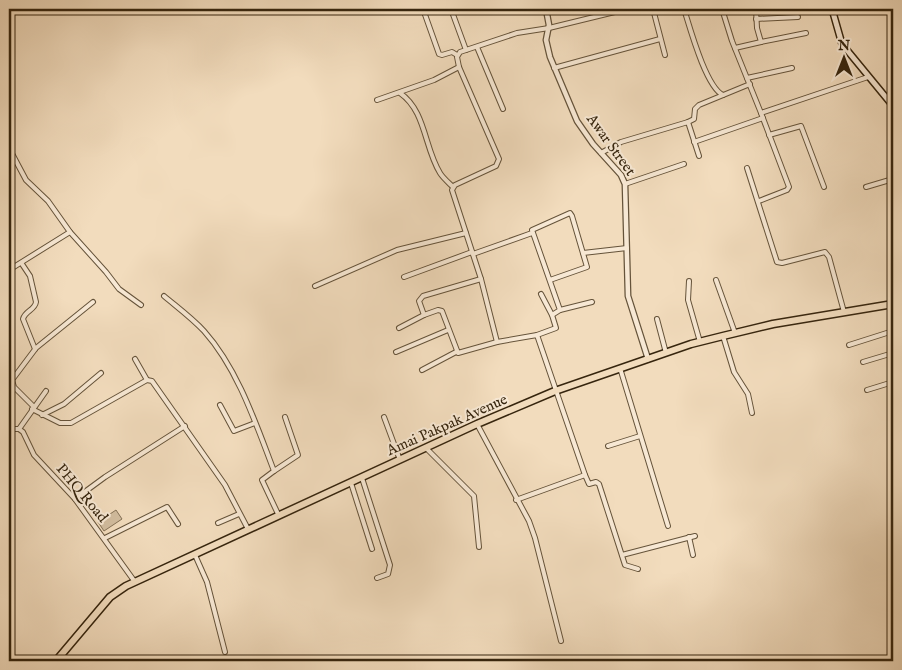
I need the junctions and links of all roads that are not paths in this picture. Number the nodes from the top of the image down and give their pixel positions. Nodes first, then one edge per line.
1 (423, 9) edge
2 (451, 9) edge
3 (546, 9) edge
4 (626, 9) edge
5 (652, 9) edge
6 (684, 9) edge
7 (722, 9) edge
8 (756, 9) edge
9 (832, 9) edge
10 (606, 11) edge
11 (798, 17) dead end
12 (756, 19) junction
13 (549, 28) junction
14 (806, 33) dead end
15 (660, 39) junction
16 (760, 42) junction
17 (477, 47) junction
18 (735, 48) junction
19 (466, 50) junction
20 (457, 55) junction
21 (665, 55) dead end
22 (459, 67) junction
23 (554, 68) junction
24 (792, 68) dead end
25 (868, 77) junction
26 (747, 78) junction
27 (750, 84) junction
28 (400, 93) junction
29 (723, 95) junction
30 (377, 100) dead end
31 (893, 106) edge
32 (503, 109) dead end
33 (761, 113) junction
34 (763, 118) junction
35 (688, 122) junction
36 (769, 135) junction
37 (694, 142) junction
38 (9, 148) edge
39 (601, 153) junction
40 (891, 155) dead end
41 (699, 156) dead end
42 (684, 164) dead end
43 (893, 167) edge
44 (747, 168) dead end
45 (893, 179) edge
46 (625, 184) junction
47 (453, 187) junction
48 (824, 187) dead end
49 (866, 188) dead end
50 (759, 201) junction
51 (70, 232) junction
52 (466, 234) junction
53 (532, 234) junction
54 (627, 248) junction
55 (583, 252) junction
56 (472, 253) junction
57 (22, 264) junction
58 (9, 270) edge
59 (404, 277) dead end
60 (481, 279) junction
61 (550, 280) junction
62 (689, 280) dead end
63 (716, 280) dead end
64 (315, 286) dead end
65 (542, 294) dead end
66 (164, 296) dead end
67 (93, 302) dead end
68 (592, 302) dead end
69 (893, 304) edge
70 (141, 305) dead end
71 (560, 310) junction
72 (844, 312) junction
73 (424, 315) junction
74 (552, 315) junction
75 (657, 319) dead end
76 (399, 328) dead end
77 (448, 330) junction
78 (893, 331) edge
79 (735, 333) junction
80 (537, 335) junction
81 (723, 336) junction
82 (497, 342) junction
83 (700, 342) junction
84 (849, 345) dead end
85 (35, 349) junction
86 (396, 352) dead end
87 (456, 352) junction
88 (666, 353) junction
89 (893, 353) edge
90 (135, 359) dead end
91 (648, 359) junction
92 (863, 362) dead end
93 (620, 368) junction
94 (422, 370) dead end
95 (101, 373) dead end
96 (147, 380) junction
97 (893, 382) edge
98 (867, 390) dead end
99 (46, 391) dead end
100 (555, 391) junction
101 (220, 405) dead end
102 (33, 408) junction
103 (752, 413) dead end
104 (42, 415) junction
105 (285, 417) dead end
106 (384, 417) dead end
107 (255, 423) junction
108 (477, 424) junction
109 (185, 426) junction
110 (19, 429) junction
111 (10, 430) edge
112 (640, 436) junction
113 (608, 446) dead end
114 (426, 448) junction
115 (400, 460) junction
116 (274, 470) junction
117 (585, 475) junction
118 (362, 478) junction
119 (351, 483) junction
120 (76, 499) junction
121 (516, 500) junction
122 (239, 514) junction
123 (279, 516) junction
124 (218, 523) dead end
125 (178, 524) dead end
126 (668, 526) dead end
127 (248, 530) junction
128 (695, 536) dead end
129 (105, 538) junction
130 (689, 538) junction
131 (479, 547) dead end
132 (372, 549) dead end
133 (195, 555) junction
134 (622, 555) junction
135 (693, 555) dead end
136 (638, 569) dead end
137 (377, 578) dead end
138 (135, 582) junction
139 (561, 641) dead end
140 (225, 652) dead end
141 (56, 661) edge

1 - 20 street
2 - 19 street
3 - 13 street, Awar Street
4 - 10 street
5 - 15 street
6 - 29 street
7 - 18 street
8 - 12 street
9 - 25 main road
10 - 13 street
11 - 12 street
12 - 16 street
13 - 17 street
13 - 23 street, Awar Street
14 - 16 street
15 - 21 street
15 - 23 street
16 - 18 street
17 - 19 street
17 - 32 street
18 - 26 street
19 - 20 street
20 - 22 street
22 - 28 street
22 - 47 street
23 - 39 street, Awar Street
24 - 26 street
25 - 31 main road
25 - 33 street
26 - 27 street
27 - 29 street
27 - 33 street
28 - 30 street
28 - 47 street
29 - 35 street
33 - 34 street
34 - 36 street
34 - 37 street
35 - 37 street
35 - 39 street
36 - 48 street
36 - 50 street
37 - 41 street
38 - 51 street
39 - 46 street, Awar Street
40 - 43 street
42 - 46 street
44 - 50 street
45 - 49 street
46 - 54 street, Awar Street
47 - 52 street
50 - 72 street
51 - 57 street
51 - 70 street
52 - 56 street
52 - 64 street
53 - 55 street
53 - 56 street
53 - 61 street
54 - 55 street
54 - 91 street, Awar Street
55 - 61 street
56 - 59 street
56 - 60 street
57 - 58 street
57 - 85 street
60 - 73 street
60 - 82 street
61 - 71 street
62 - 83 street
63 - 79 street
65 - 74 street
66 - 107 street
67 - 85 street
68 - 71 street
69 - 72 highway, Amai Pakpak Avenue
71 - 74 street
72 - 79 highway, Amai Pakpak Avenue
73 - 76 street
73 - 77 street
74 - 80 street
75 - 88 street
77 - 86 street
77 - 87 street
78 - 84 street
79 - 81 highway, Amai Pakpak Avenue
80 - 82 street
80 - 100 street
81 - 83 highway, Amai Pakpak Avenue
81 - 103 street
82 - 87 street
83 - 88 highway, Amai Pakpak Avenue
85 - 102 street
87 - 94 street
88 - 91 highway, Amai Pakpak Avenue
89 - 92 street
90 - 96 street
91 - 93 highway, Amai Pakpak Avenue
93 - 100 highway, Amai Pakpak Avenue
93 - 112 street
95 - 104 street
96 - 104 street
96 - 109 street
97 - 98 street
99 - 102 street
100 - 108 highway, Amai Pakpak Avenue
100 - 117 street
101 - 107 street
102 - 104 street
102 - 110 street
105 - 116 street
106 - 115 street
107 - 116 street
108 - 114 highway, Amai Pakpak Avenue
108 - 121 street
109 - 120 street
109 - 122 street
110 - 111 street
110 - 120 street, PHQ Road
112 - 113 street
112 - 126 street
114 - 115 highway, Amai Pakpak Avenue
114 - 131 street
115 - 118 highway, Amai Pakpak Avenue
116 - 123 street
117 - 121 street
117 - 134 street
118 - 119 highway, Amai Pakpak Avenue
118 - 137 street
119 - 123 highway, Amai Pakpak Avenue
119 - 132 street
120 - 129 street, PHQ Road
121 - 139 street
122 - 124 street
122 - 127 street
123 - 127 highway, Amai Pakpak Avenue
125 - 129 street
127 - 133 highway, Amai Pakpak Avenue
128 - 130 street
129 - 138 street, PHQ Road
130 - 134 street
130 - 135 street
133 - 138 highway, Amai Pakpak Avenue
133 - 140 street
134 - 136 street
138 - 141 highway, Amai Pakpak Avenue

